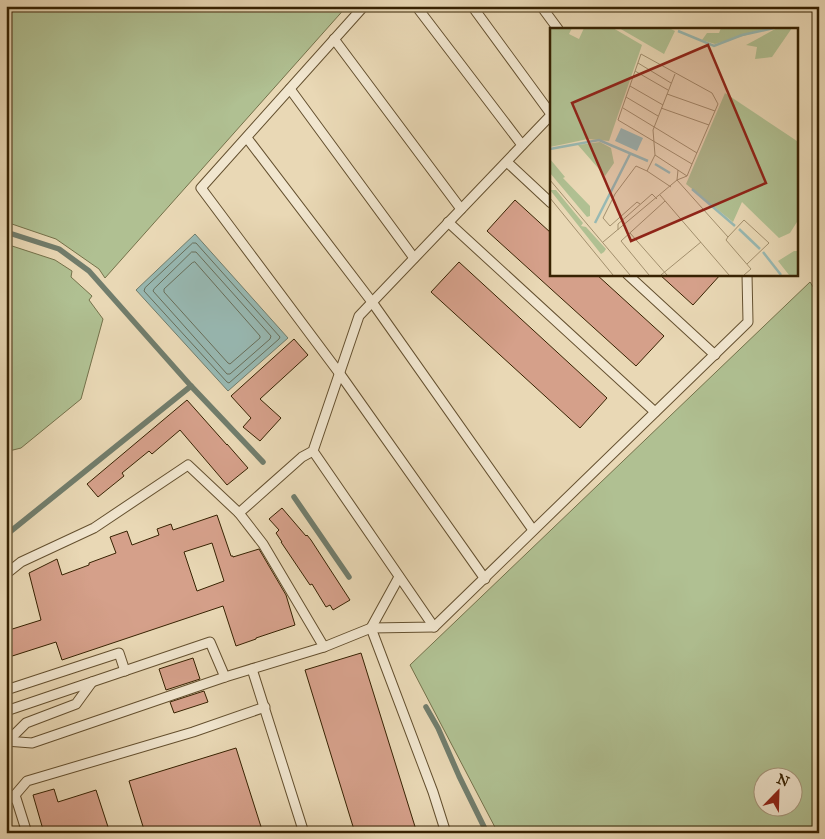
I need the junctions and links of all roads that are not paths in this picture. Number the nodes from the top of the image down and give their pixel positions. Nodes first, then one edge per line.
1 (364, 6) edge
2 (416, 6) edge
3 (472, 6) edge
4 (541, 6) edge
5 (557, 28) edge
6 (334, 39) junction
7 (290, 89) junction
8 (550, 113) edge
9 (550, 115) edge
10 (247, 138) junction
11 (522, 145) junction
12 (506, 162) junction
13 (550, 202) edge
14 (461, 209) junction
15 (448, 222) junction
16 (414, 258) junction
17 (628, 275) edge
18 (747, 275) edge
19 (372, 302) junction
20 (715, 355) junction
21 (340, 374) junction
22 (655, 412) junction
23 (313, 451) junction
24 (239, 513) junction
25 (533, 530) junction
26 (6, 574) edge
27 (399, 577) junction
28 (485, 579) junction
29 (434, 627) junction
30 (371, 628) junction
31 (324, 647) junction
32 (252, 669) junction
33 (125, 671) junction
34 (225, 677) junction
35 (92, 682) junction
36 (6, 690) edge
37 (265, 707) junction
38 (6, 711) edge
39 (7, 741) edge
40 (15, 795) junction
41 (6, 802) edge
42 (27, 833) edge
43 (304, 833) edge
44 (446, 833) edge

1 - 6 lane
2 - 11 lane
3 - 8 lane
4 - 5 lane
6 - 7 lane
6 - 14 lane
7 - 10 lane
7 - 16 lane
9 - 11 lane
10 - 19 lane
10 - 21 lane
11 - 12 lane
12 - 13 lane
12 - 14 lane
14 - 15 lane
15 - 16 lane
15 - 22 lane
16 - 19 lane
17 - 20 lane
18 - 20 lane
19 - 21 lane
19 - 25 lane
20 - 22 lane
21 - 23 lane
21 - 28 lane
22 - 25 lane
23 - 24 lane
23 - 27 lane
24 - 26 lane
24 - 31 lane
25 - 28 lane
27 - 29 lane
27 - 30 lane
28 - 29 lane
29 - 30 lane
30 - 31 lane
30 - 44 lane
31 - 32 lane
32 - 34 lane
32 - 37 lane
33 - 34 lane
33 - 35 lane
33 - 36 lane
34 - 39 lane
35 - 38 lane
35 - 39 lane
37 - 40 lane
37 - 43 lane
40 - 41 lane
40 - 42 lane

